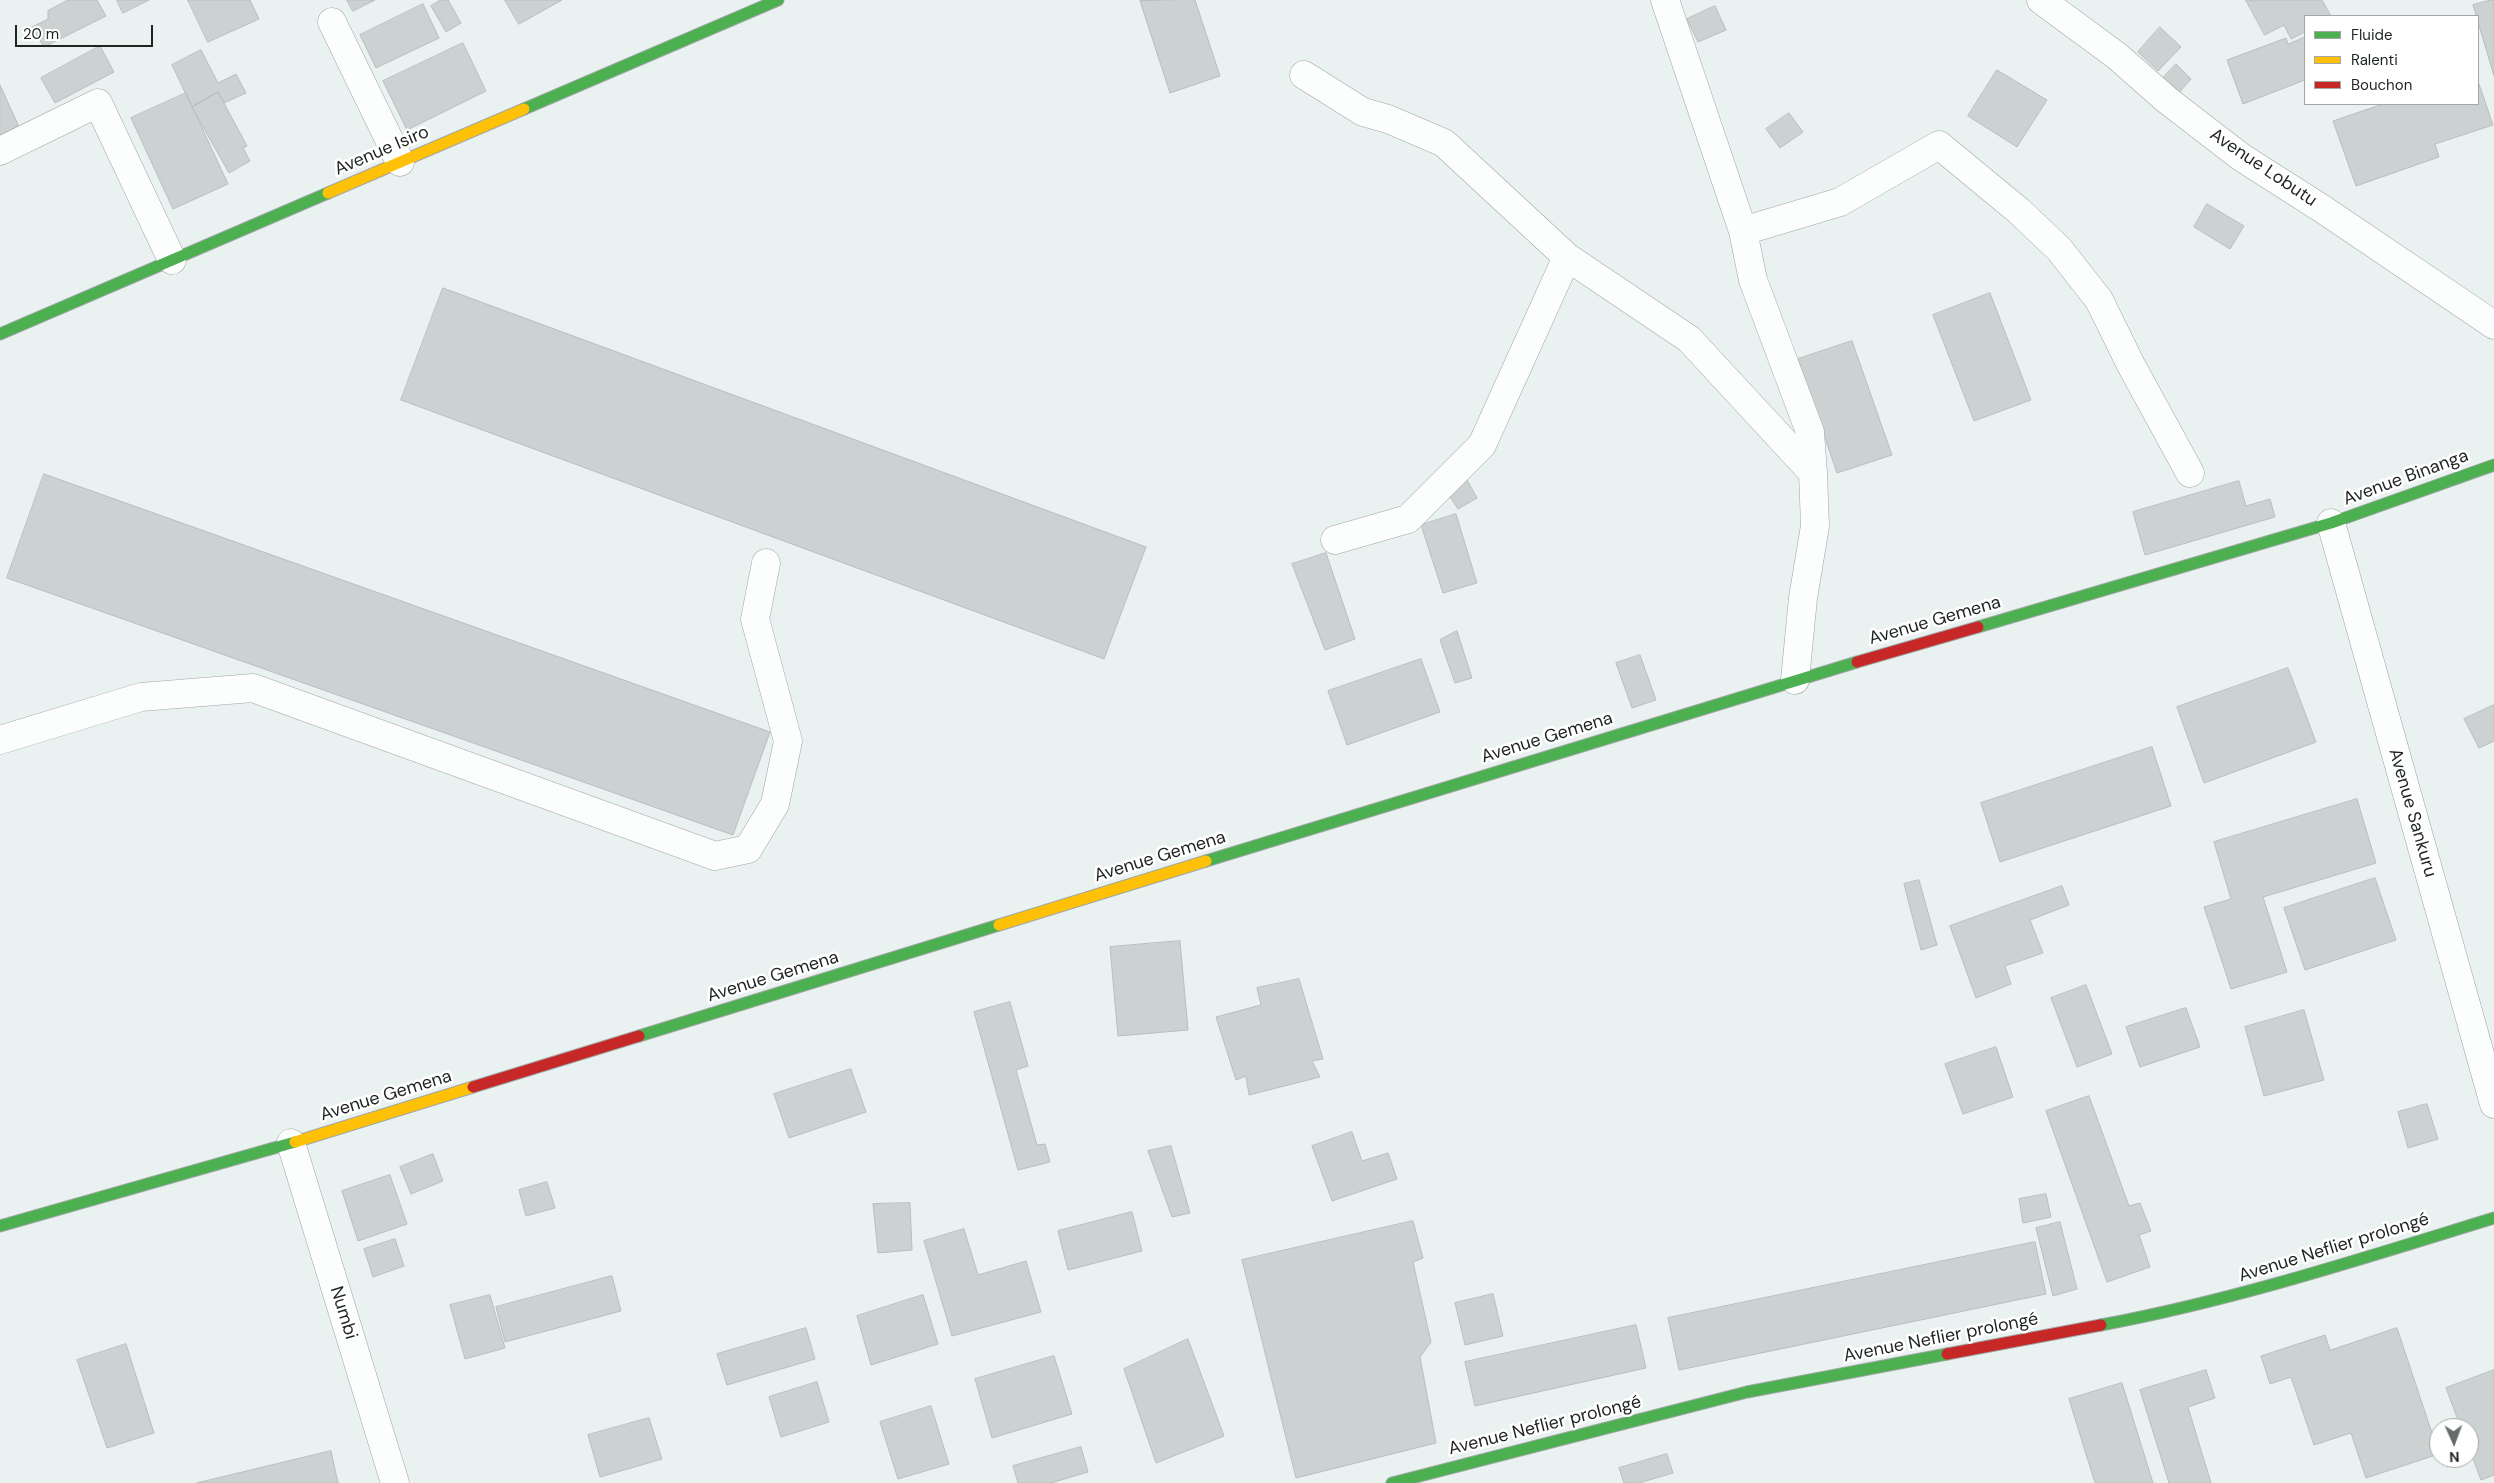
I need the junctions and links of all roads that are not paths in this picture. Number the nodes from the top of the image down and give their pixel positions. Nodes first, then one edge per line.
1 (778, 0) edge
2 (1665, 0) edge
3 (2041, 0) edge
4 (332, 22) dead end
5 (1304, 75) dead end
6 (0, 151) edge
7 (400, 162) junction
8 (1743, 231) junction
9 (1567, 257) junction
10 (172, 260) junction
11 (2494, 325) edge
12 (0, 334) edge
13 (2494, 465) edge
14 (2190, 473) dead end
15 (1814, 474) junction
16 (2331, 523) junction
17 (1335, 540) dead end
18 (766, 563) dead end
19 (1795, 680) junction
20 (0, 740) edge
21 (2494, 1104) edge
22 (290, 1143) junction
23 (2494, 1218) edge
24 (0, 1226) edge
25 (395, 1483) edge
26 (1392, 1483) edge

1 - 7 street, Avenue Isiro
2 - 8 street
3 - 11 street, Avenue Lobutu
4 - 7 street
5 - 9 street
6 - 10 street
7 - 10 street, Avenue Isiro
8 - 14 street
8 - 15 street
9 - 15 street
9 - 17 street
10 - 12 street, Avenue Isiro
13 - 16 street, Avenue Binanga
15 - 19 street
16 - 19 street, Avenue Gemena
16 - 21 street, Avenue Sankuru
18 - 20 street
19 - 22 street, Avenue Gemena
22 - 24 street, Avenue Gemena
22 - 25 street, Numbi
23 - 26 street, Avenue Neflier prolongé

